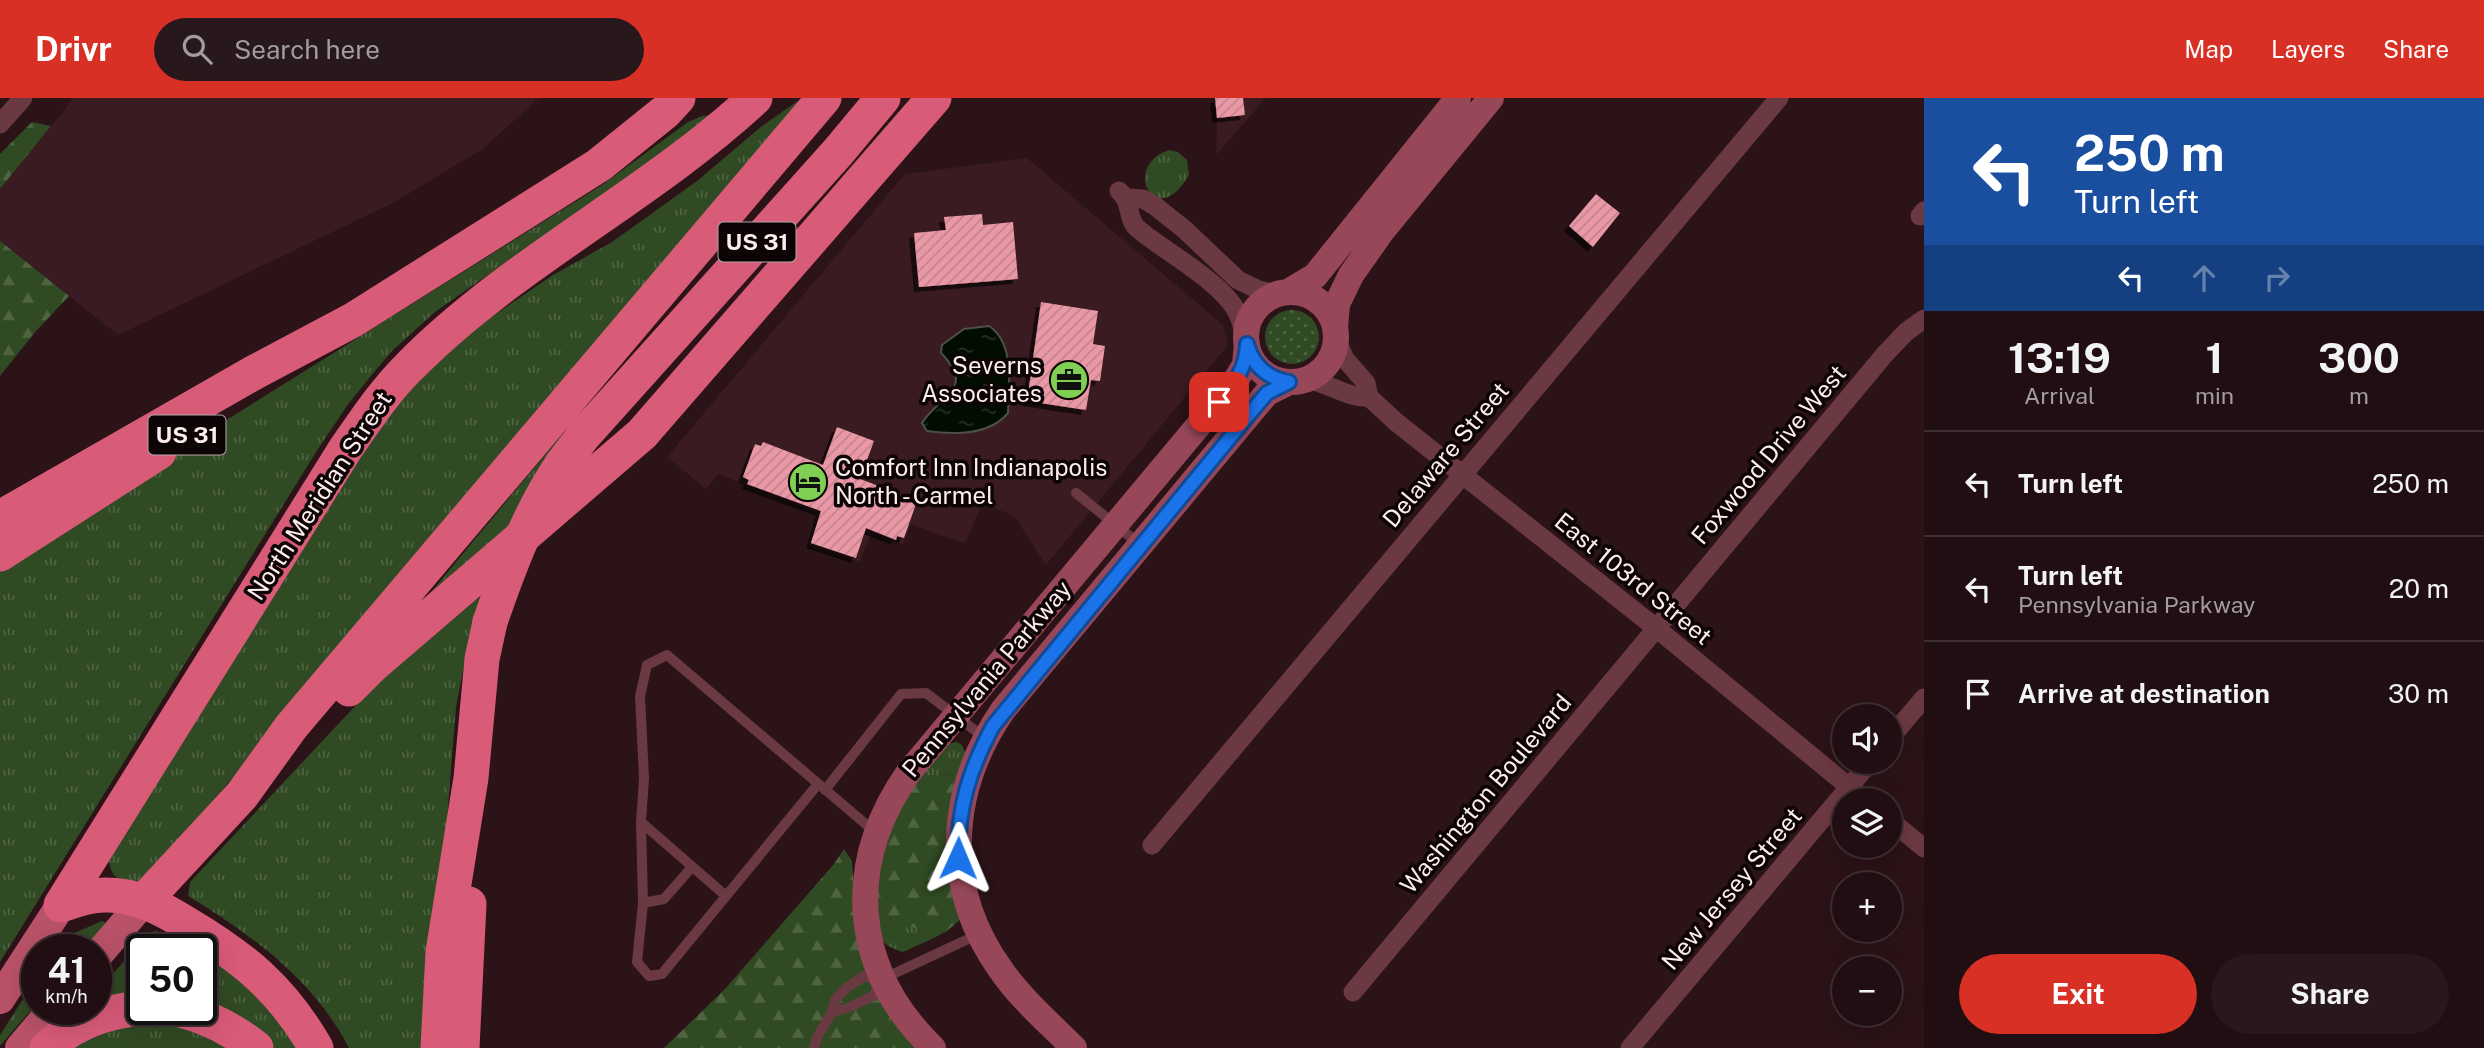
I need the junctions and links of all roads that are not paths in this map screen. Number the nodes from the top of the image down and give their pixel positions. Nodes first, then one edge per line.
1 (23, 98) edge
2 (678, 98) edge
3 (755, 98) edge
4 (824, 98) edge
5 (883, 98) edge
6 (892, 98) edge
7 (934, 98) edge
8 (1458, 98) edge
9 (1490, 98) edge
10 (1779, 98) edge
11 (0, 124) edge
12 (838, 152) junction
13 (1283, 293) junction
14 (1924, 319) edge
15 (353, 320) junction
16 (1336, 333) junction
17 (1247, 341) junction
18 (1297, 380) junction
19 (1369, 397) junction
20 (1462, 474) junction
21 (1076, 493) dead end
22 (0, 518) edge
23 (1115, 525) junction
24 (1140, 545) junction
25 (0, 554) edge
26 (1656, 628) junction
27 (1924, 698) edge
28 (956, 716) junction
29 (1902, 724) edge
30 (986, 739) junction
31 (1860, 774) edge
32 (471, 778) junction
33 (822, 787) junction
34 (1849, 787) junction
35 (242, 795) junction
36 (641, 822) junction
37 (1902, 830) edge
38 (876, 833) junction
39 (1153, 845) dead end
40 (1924, 848) edge
41 (692, 867) junction
42 (726, 896) junction
43 (144, 901) junction
44 (643, 903) junction
45 (61, 905) junction
46 (980, 933) junction
47 (112, 938) edge
48 (880, 980) junction
49 (1353, 992) dead end
50 (0, 999) edge
51 (126, 1010) edge
52 (832, 1012) junction
53 (217, 1022) edge
54 (39, 1025) edge
55 (20, 1048) edge
56 (47, 1048) edge
57 (256, 1048) edge
58 (316, 1048) edge
59 (438, 1048) edge
60 (462, 1048) edge
61 (814, 1048) edge
62 (933, 1048) edge
63 (1074, 1048) edge
64 (1630, 1048) edge

1 - 11 street
2 - 15 highway, US 31
3 - 45 highway, North Meridian Street
4 - 35 highway
5 - 12 highway, US 31
6 - 12 highway
7 - 35 highway
8 - 13 main road
9 - 16 main road
10 - 20 street, Delaware Street
12 - 32 highway, US 31, bridge
13 - 16 main road
13 - 17 main road
13 - 17 street
14 - 26 street, Foxwood Drive West
15 - 22 highway
15 - 25 highway, US 31
16 - 18 main road
16 - 19 street, East 103rd Street
17 - 18 main road
17 - 23 main road, Pennsylvania Parkway
18 - 19 street, East 103rd Street
18 - 24 main road, Pennsylvania Parkway
19 - 20 street, East 103rd Street
20 - 26 street, East 103rd Street
20 - 39 street, Delaware Street
21 - 23 lane
23 - 24 lane
23 - 28 main road, Pennsylvania Parkway
24 - 30 main road, Pennsylvania Parkway
26 - 34 street, East 103rd Street
26 - 49 street, Washington Boulevard
27 - 29 street
28 - 30 lane
28 - 33 lane
28 - 38 main road, Pennsylvania Parkway
30 - 46 main road, Pennsylvania Parkway
31 - 34 street, New Jersey Street
32 - 59 highway
32 - 60 highway, US 31
33 - 36 lane
33 - 38 lane
33 - 42 lane
34 - 64 street, New Jersey Street
35 - 43 highway
36 - 41 lane
36 - 44 lane
37 - 40 street
38 - 48 main road, Pennsylvania Parkway
41 - 42 lane
41 - 44 lane
42 - 44 lane
43 - 45 highway
43 - 47 main road
43 - 58 highway
45 - 50 main road, North Meridian Street
46 - 48 lane
46 - 63 main road, Pennsylvania Parkway
48 - 52 lane
48 - 52 lane
48 - 62 main road, Pennsylvania Parkway
51 - 56 highway
52 - 61 lane
53 - 57 highway
54 - 55 main road

